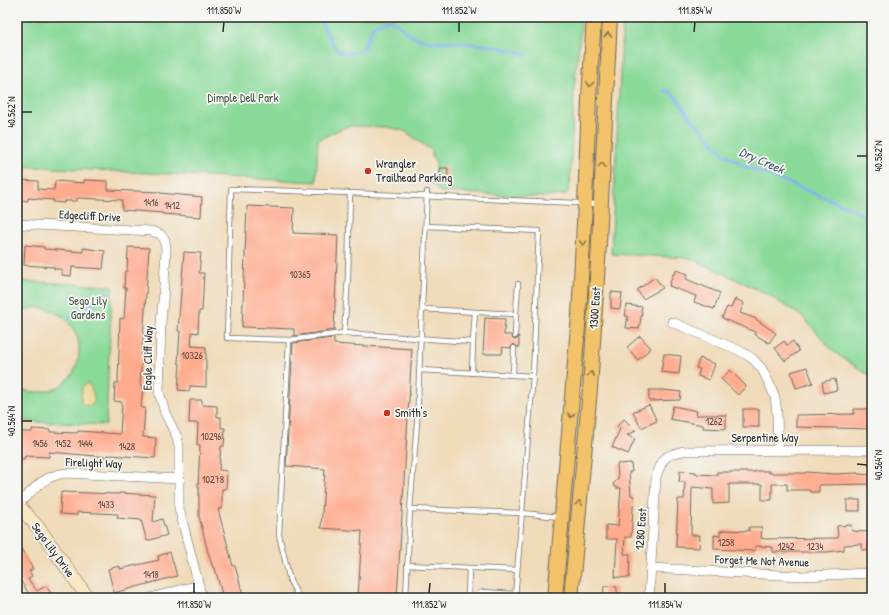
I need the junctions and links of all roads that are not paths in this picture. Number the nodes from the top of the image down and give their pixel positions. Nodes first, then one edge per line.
1 (594, 17) edge
2 (610, 17) edge
3 (350, 193) junction
4 (427, 194) junction
5 (585, 204) junction
6 (601, 204) junction
7 (17, 224) edge
8 (426, 226) junction
9 (160, 234) joint
10 (518, 284) dead end
11 (422, 309) junction
12 (475, 312) junction
13 (516, 314) junction
14 (672, 322) dead end
15 (344, 333) junction
16 (515, 336) dead end
17 (421, 338) junction
18 (289, 340) junction
19 (473, 342) junction
20 (514, 348) dead end
21 (420, 370) junction
22 (472, 373) junction
23 (513, 375) junction
24 (533, 376) junction
25 (778, 450) junction
26 (872, 450) edge
27 (661, 462) joint
28 (180, 479) junction
29 (17, 504) edge
30 (410, 509) junction
31 (522, 513) junction
32 (563, 518) junction
33 (407, 565) junction
34 (469, 568) junction
35 (651, 568) junction
36 (517, 570) junction
37 (872, 573) edge
38 (573, 577) junction
39 (199, 584) junction
40 (515, 596) edge
41 (88, 598) edge
42 (150, 598) edge
43 (202, 598) edge
44 (299, 598) edge
45 (406, 598) edge
46 (468, 598) edge
47 (479, 598) edge
48 (555, 598) edge
49 (571, 598) edge
50 (649, 598) edge

1 -> 5 main road, 1300 East
6 -> 2 main road, 1300 East
3 - 4 lane
3 - 15 lane
3 - 18 lane
4 - 5 lane
4 - 8 lane
5 - 6 lane
5 -> 32 main road, 1300 East
38 -> 6 main road, 1300 East
7 - 9 street, Edgecliff Drive
8 - 11 lane
8 - 24 lane
9 - 28 street, Eagle Cliff Way
10 - 13 lane
11 - 12 lane
11 - 17 lane
12 - 13 lane
12 - 19 lane
13 - 16 lane
14 - 25 street
15 - 17 lane
15 - 18 lane
17 - 19 lane
17 - 21 lane
18 - 44 lane
19 - 22 lane
20 - 23 lane
21 - 22 lane
21 - 30 lane
22 - 23 lane
23 - 24 lane
24 - 31 lane
25 - 26 street, Serpentine Way
25 - 27 street, Serpentine Way
27 - 35 street, 1280 East
28 - 29 street, Firelight Way
28 - 39 street, Eagle Cliff Way
29 - 41 street, Sego Lily Drive
30 - 31 lane
30 - 33 lane
31 - 32 lane
31 - 36 lane
32 - 38 main road
32 - 48 main road, 1300 East
33 - 34 lane
33 - 45 lane
34 - 36 lane
34 - 46 lane
35 - 37 street, Forget Me Not Avenue
35 - 50 street, 1280 East
36 - 40 lane
38 - 49 main road, 1300 East
39 - 42 street
39 - 43 street, Eagle Cliff Way
40 - 47 lane

